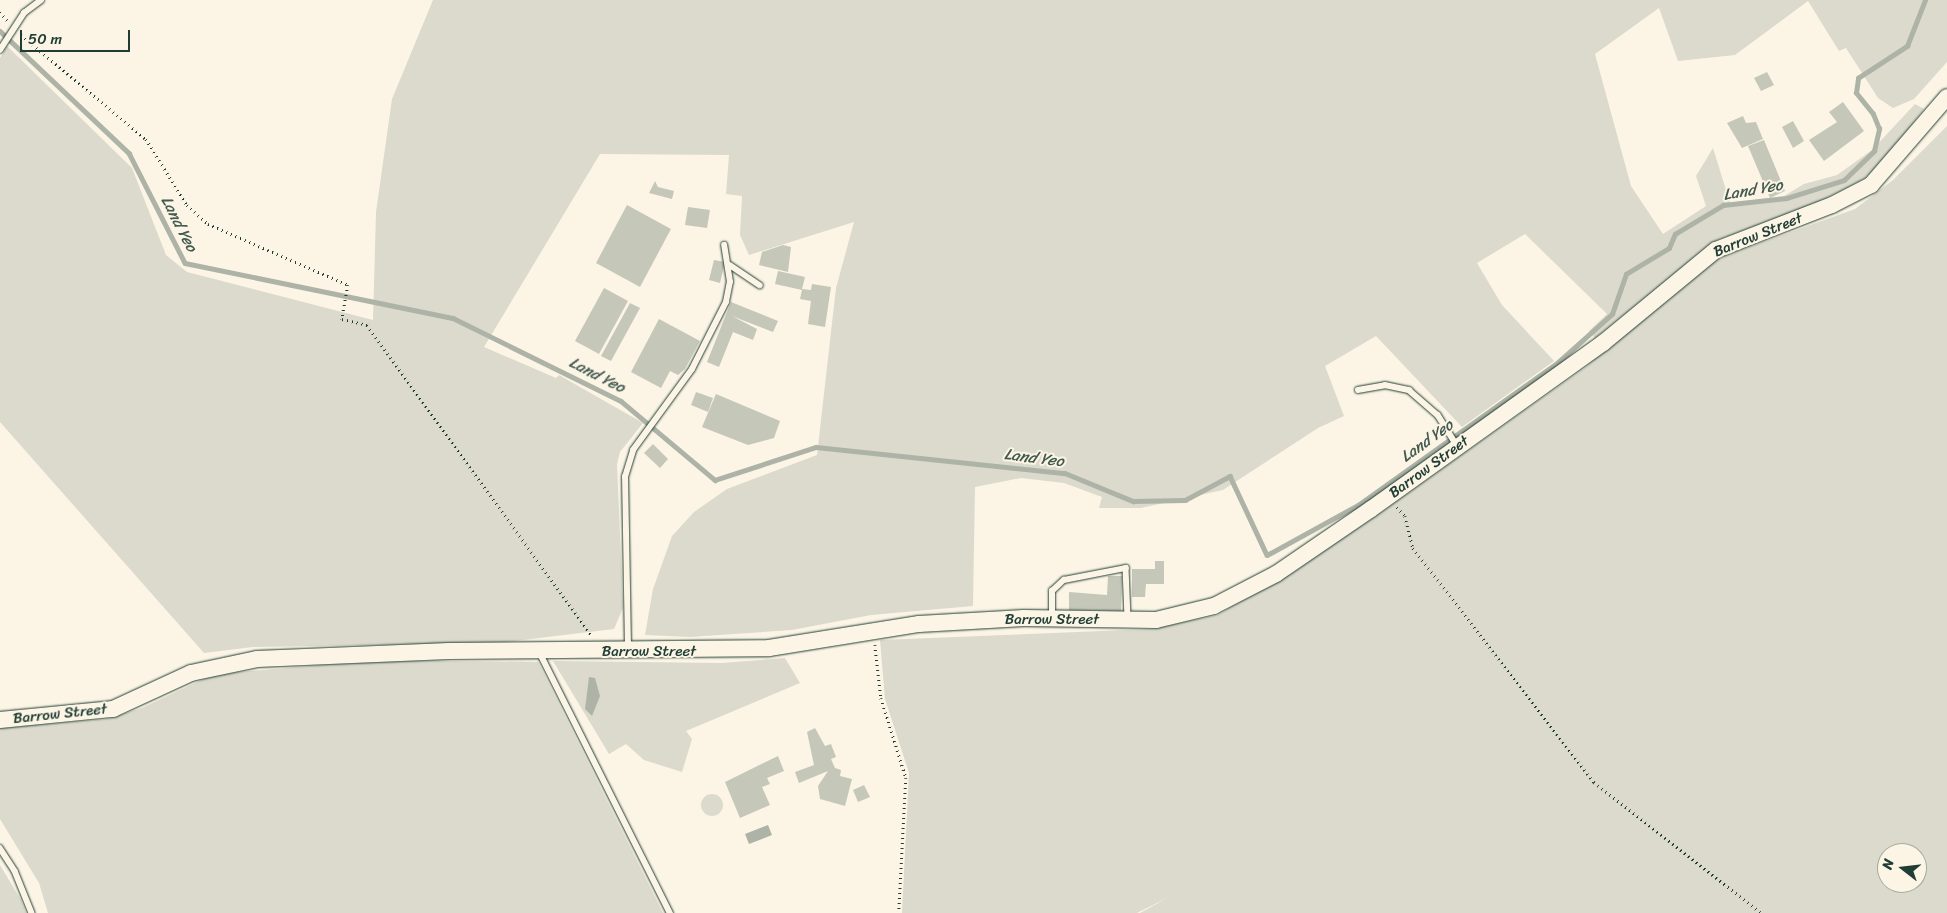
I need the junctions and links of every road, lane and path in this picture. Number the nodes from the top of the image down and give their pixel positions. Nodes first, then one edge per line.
1 (40, 0) edge
2 (13, 27) junction
3 (0, 50) edge
4 (1947, 98) edge
5 (724, 244) dead end
6 (730, 265) junction
7 (760, 285) dead end
8 (1358, 390) dead end
9 (1458, 446) junction
10 (1388, 496) junction
11 (1052, 618) junction
12 (1128, 620) junction
13 (873, 631) junction
14 (539, 652) junction
15 (593, 652) junction
16 (628, 652) junction
17 (0, 720) edge
18 (0, 848) edge
19 (32, 913) edge
20 (670, 913) edge
21 (899, 913) edge
22 (1760, 913) edge

1 - 2 lane
2 - 3 lane
2 - 15 path
4 - 9 main road, Barrow Street
5 - 6 lane
6 - 7 lane
6 - 16 lane
8 - 9 lane
9 - 10 main road, Barrow Street
10 - 12 main road, Barrow Street
10 - 22 path
11 - 12 main road, Barrow Street
11 - 12 lane
11 - 13 main road, Barrow Street
13 - 16 main road, Barrow Street
13 - 21 path
14 - 15 main road, Barrow Street
14 - 17 main road, Barrow Street
14 - 20 lane
15 - 16 main road, Barrow Street
18 - 19 lane

